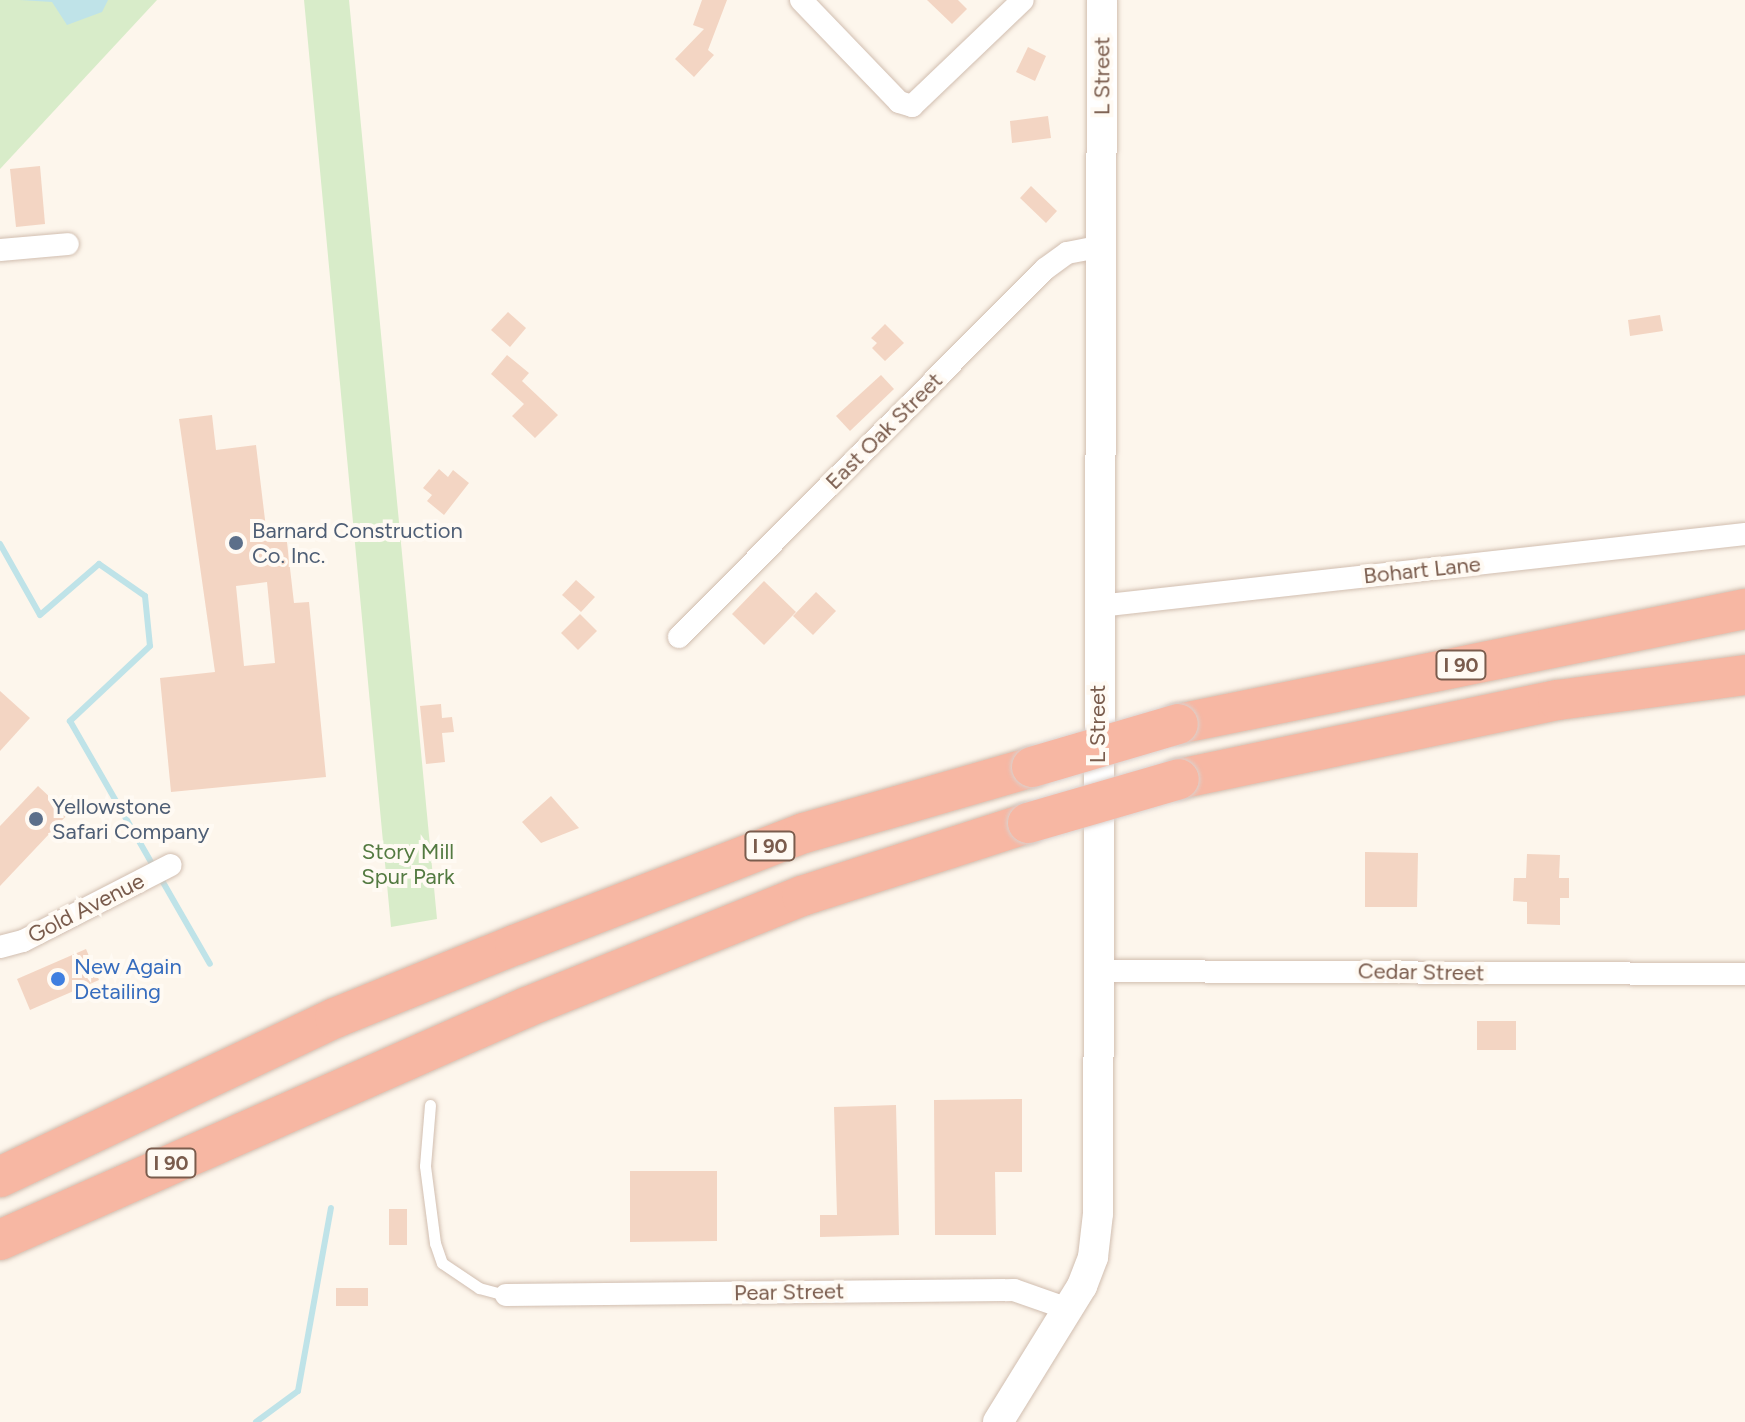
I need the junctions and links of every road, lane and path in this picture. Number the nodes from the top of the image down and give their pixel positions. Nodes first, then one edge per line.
1 (801, 0) edge
2 (1023, 0) edge
3 (1102, 0) edge
4 (68, 244) dead end
5 (1102, 246) junction
6 (0, 250) edge
7 (1745, 534) edge
8 (1099, 606) junction
9 (1745, 609) edge
10 (679, 637) dead end
11 (1745, 675) edge
12 (171, 865) dead end
13 (0, 947) edge
14 (1097, 971) junction
15 (1745, 974) edge
16 (430, 1105) dead end
17 (0, 1177) edge
18 (0, 1240) edge
19 (506, 1295) joint
20 (1068, 1309) junction
21 (998, 1422) edge

1 - 2 street
3 - 5 street, L Street
4 - 6 street
5 - 8 street, L Street
5 - 10 street, East Oak Street
7 - 8 street, Bohart Lane
8 - 14 street, L Street
9 - 17 highway, I 90, bridge
11 - 18 highway, I 90, bridge
12 - 13 street, Gold Avenue
14 - 15 street, Cedar Street
14 - 20 street, L Street
16 - 19 lane
19 - 20 street, Pear Street
20 - 21 street, L Street

